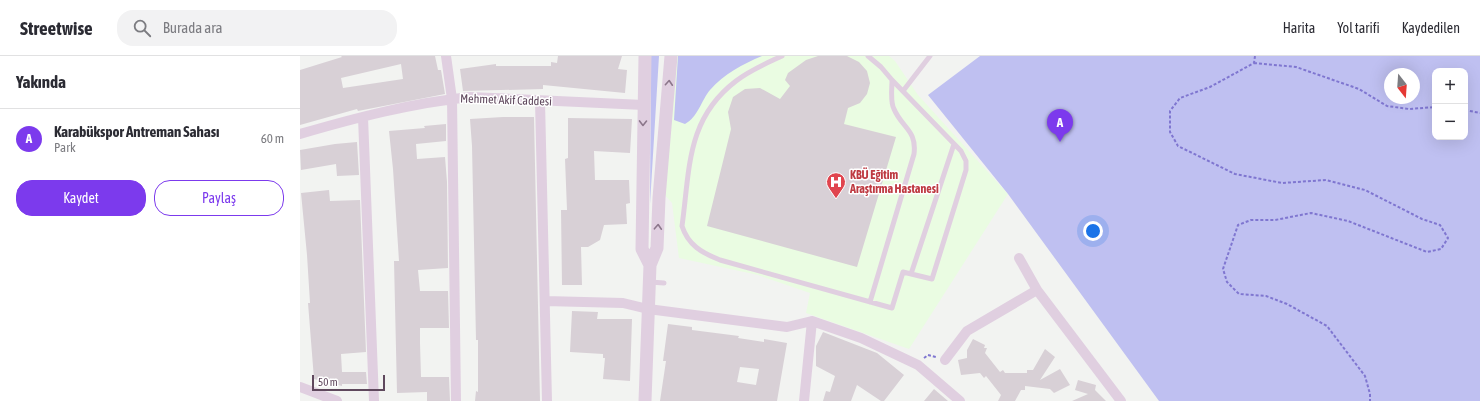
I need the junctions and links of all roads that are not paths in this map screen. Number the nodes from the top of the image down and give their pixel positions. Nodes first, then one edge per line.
1 (446, 56) edge
2 (645, 56) edge
3 (671, 56) edge
4 (782, 56) edge
5 (868, 56) edge
6 (930, 56) edge
7 (892, 80) junction
8 (903, 91) junction
9 (452, 99) junction
10 (540, 101) junction
11 (644, 104) junction
12 (363, 117) junction
13 (300, 134) edge
14 (954, 144) junction
15 (1020, 258) dead end
16 (650, 265) junction
17 (911, 274) junction
18 (649, 282) junction
19 (664, 283) dead end
20 (1037, 290) junction
21 (545, 301) junction
22 (870, 302) junction
23 (648, 309) junction
24 (812, 321) junction
25 (945, 360) road end
26 (300, 387) edge
27 (337, 401) edge
28 (374, 401) edge
29 (456, 401) edge
30 (547, 401) edge
31 (645, 401) edge
32 (804, 401) edge
33 (960, 401) edge
34 (1121, 401) edge

1 - 9 street
2 - 11 street
16 -> 3 street
4 - 22 lane
5 - 7 lane
6 - 8 lane
7 - 8 lane
7 - 22 lane
8 - 14 lane
9 - 10 street, Mehmet Akif Caddesi
9 - 12 street, Mehmet Akif Caddesi
9 - 29 street
10 - 11 street, Mehmet Akif Caddesi
10 - 21 street
11 -> 16 street
12 - 13 street, Mehmet Akif Caddesi
12 - 28 street
14 - 17 lane
14 - 17 lane
15 - 20 street
16 - 18 street
17 - 22 lane
18 - 19 lane
18 - 23 street
20 - 25 street
20 - 34 street
21 - 23 street
21 - 30 street
23 - 24 street
23 - 31 street
24 - 32 street
24 - 33 street
26 - 27 street

